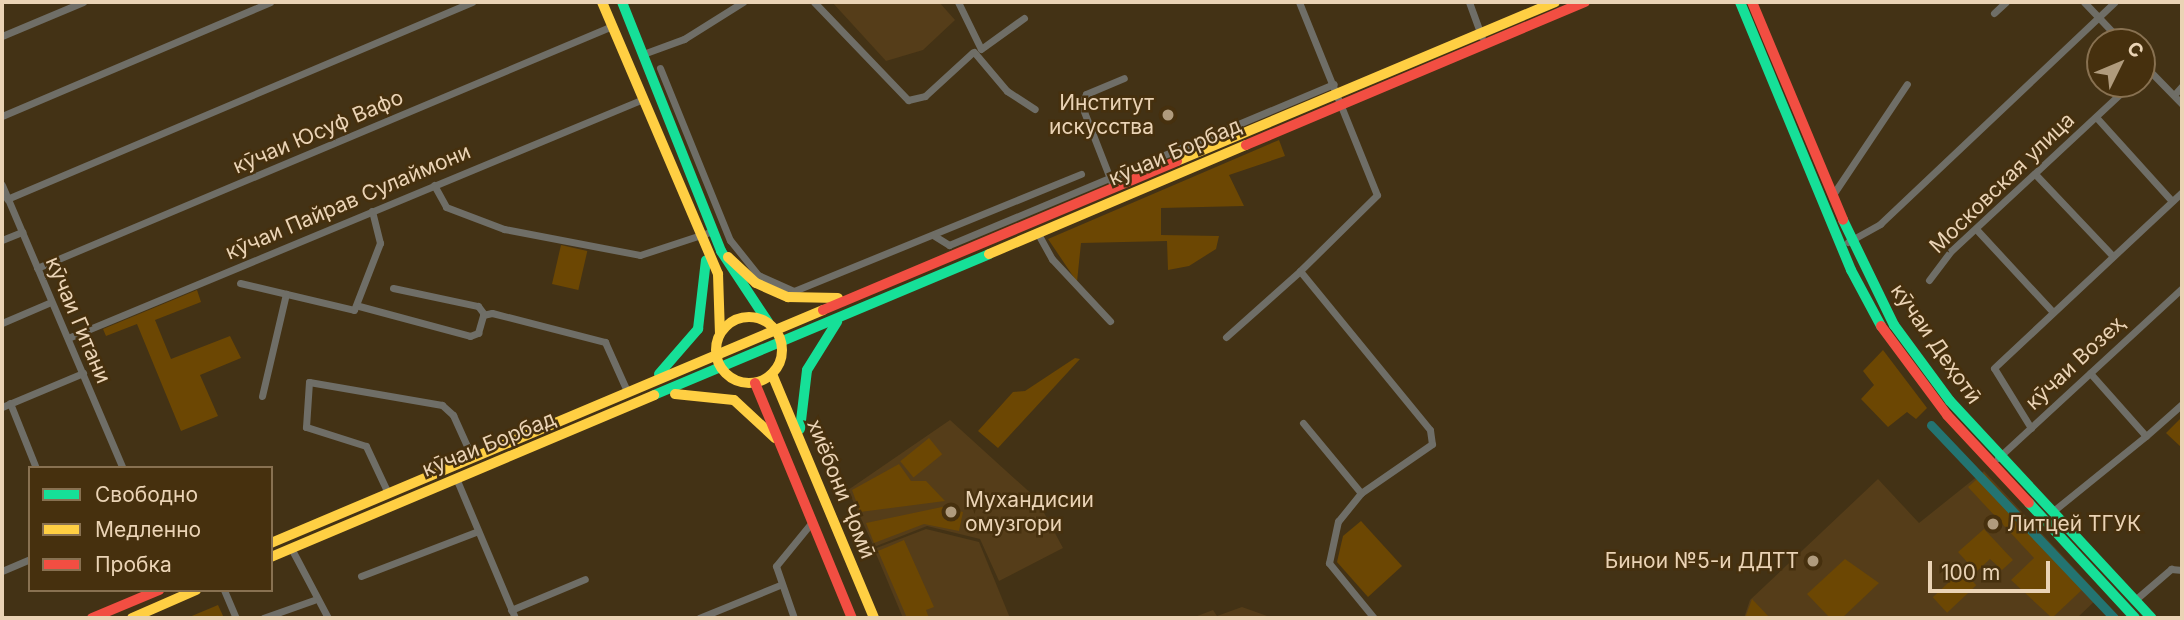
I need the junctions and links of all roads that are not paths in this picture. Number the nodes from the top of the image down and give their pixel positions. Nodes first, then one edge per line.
1 (83, 2) edge
2 (270, 2) edge
3 (472, 2) edge
4 (602, 2) edge
5 (622, 2) edge
6 (743, 2) edge
7 (814, 2) edge
8 (958, 2) edge
9 (1299, 2) edge
10 (1469, 2) edge
11 (1555, 2) edge
12 (1585, 2) edge
13 (1740, 2) edge
14 (1752, 2) edge
15 (2006, 2) edge
16 (2084, 2) edge
17 (2115, 2) edge
18 (1994, 13) dead end
19 (2098, 17) junction
20 (1024, 18) dead end
21 (612, 26) junction
22 (2109, 28) edge
23 (2, 36) edge
24 (1483, 38) junction
25 (981, 48) junction
26 (972, 52) junction
27 (643, 54) junction
28 (660, 68) dead end
29 (1124, 78) dead end
30 (2156, 79) edge
31 (1908, 84) dead end
32 (2182, 86) edge
33 (1336, 93) junction
34 (2174, 95) junction
35 (2116, 98) edge
36 (641, 100) junction
37 (2182, 104) edge
38 (1035, 109) dead end
39 (2, 116) edge
40 (2096, 117) junction
41 (1081, 174) dead end
42 (2036, 175) junction
43 (699, 178) junction
44 (1111, 182) junction
45 (2, 185) edge
46 (434, 185) junction
47 (1834, 192) junction
48 (2182, 192) edge
49 (7, 199) junction
50 (2172, 201) junction
51 (372, 211) junction
52 (1976, 229) junction
53 (713, 231) junction
54 (22, 232) junction
55 (1037, 232) junction
56 (933, 235) junction
57 (2, 240) edge
58 (702, 241) junction
59 (1846, 243) junction
60 (721, 251) junction
61 (2112, 255) junction
62 (37, 268) junction
63 (1300, 271) junction
64 (759, 280) junction
65 (1929, 280) dead end
66 (240, 283) dead end
67 (393, 288) dead end
68 (2182, 288) edge
69 (286, 294) junction
70 (798, 295) junction
71 (851, 296) junction
72 (51, 302) junction
73 (359, 306) junction
74 (2052, 311) junction
75 (484, 314) junction
76 (1110, 321) dead end
77 (837, 322) junction
78 (2, 323) edge
79 (772, 325) junction
80 (720, 333) junction
81 (1226, 337) dead end
82 (68, 338) junction
83 (782, 344) junction
84 (716, 353) junction
85 (723, 371) junction
86 (83, 373) junction
87 (2090, 373) junction
88 (772, 374) junction
89 (648, 383) junction
90 (755, 383) junction
91 (627, 391) junction
92 (262, 396) dead end
93 (658, 397) junction
94 (2182, 404) edge
95 (6, 405) edge
96 (1303, 423) dead end
97 (2031, 428) junction
98 (2146, 436) junction
99 (801, 439) junction
100 (783, 448) junction
101 (2000, 456) junction
102 (472, 457) junction
103 (1991, 464) junction
104 (35, 466) edge
105 (122, 466) edge
106 (456, 478) junction
107 (388, 493) junction
108 (1361, 493) junction
109 (2052, 512) junction
110 (812, 522) junction
111 (478, 531) junction
112 (273, 542) edge
113 (290, 548) junction
114 (273, 556) edge
115 (28, 560) edge
116 (2182, 570) edge
117 (2, 571) edge
118 (361, 576) dead end
119 (585, 579) dead end
120 (780, 585) junction
121 (154, 592) edge
122 (225, 592) edge
123 (178, 594) edge
124 (314, 600) junction
125 (2135, 600) junction
126 (511, 610) junction
127 (92, 618) edge
128 (132, 618) edge
129 (236, 618) edge
130 (263, 618) edge
131 (328, 618) edge
132 (514, 618) edge
133 (699, 618) edge
134 (794, 618) edge
135 (852, 618) edge
136 (874, 618) edge
137 (1374, 618) edge
138 (2135, 618) edge
139 (2152, 618) edge

1 - 23 street
2 - 39 street
3 - 49 street
4 - 21 main road
5 - 27 main road
6 - 27 street
7 - 26 street
8 - 25 street
9 - 33 street
10 - 24 street
11 - 24 main road, кӯчаи Борбад
12 - 24 main road, кӯчаи Борбад
13 - 59 main road, кӯчаи Деҳотӣ
14 - 47 main road, кӯчаи Деҳотӣ
15 - 18 street
16 - 19 street
17 - 19 street
19 - 22 street
19 - 59 street
20 - 25 street
21 - 36 main road
21 - 62 street, кӯчаи Юсуф Вафо
24 - 33 main road, кӯчаи Борбад
25 - 26 street
26 - 38 street
27 - 43 main road
28 - 43 street
29 - 44 street
30 - 34 street
31 - 47 street
32 - 34 street
33 - 44 main road, кӯчаи Борбад
33 - 55 main road, кӯчаи Борбад
33 - 63 street
34 - 37 street
35 - 40 street, Московская улица
36 - 46 street, кӯчаи Пайрав Сулаймони
36 - 58 main road
40 - 42 street, Московская улица
40 - 50 street
41 - 56 street
42 - 52 street, Московская улица
42 - 61 street
43 - 53 main road
43 - 64 street
44 - 56 street
44 - 71 main road, кӯчаи Борбад
45 - 49 street, кӯчаи Гитани
46 - 51 street, кӯчаи Пайрав Сулаймони
46 - 58 street
47 - 59 main road, кӯчаи Деҳотӣ
48 - 50 street
49 - 54 street, кӯчаи Гитани
50 - 61 street
51 - 73 street
51 - 82 street, кӯчаи Пайрав Сулаймони
52 - 65 street, Московская улица
52 - 74 street
53 - 58 street
53 - 60 main road
54 - 57 street
54 - 62 street, кӯчаи Гитани
55 - 76 street
55 - 77 main road, кӯчаи Борбад
56 - 70 street
58 - 80 main road
58 - 89 main road
59 - 101 main road, кӯчаи Деҳотӣ
59 - 103 main road, кӯчаи Деҳотӣ
60 - 64 main road
60 - 79 main road
61 - 74 street
62 - 72 street, кӯчаи Гитани
63 - 81 street
63 - 108 street
64 - 70 main road
66 - 69 street
67 - 75 street
68 - 87 street, кӯчаи Возеҳ
69 - 73 street
69 - 92 street
70 - 71 main road
71 - 79 main road, кӯчаи Борбад
72 - 78 street
72 - 82 street, кӯчаи Гитани
73 - 75 street
74 - 97 street
75 - 91 street
77 - 83 main road, кӯчаи Борбад
77 - 99 main road
79 - 80 main road, кӯчаи Борбад
79 - 83 main road
79 - 84 main road, кӯчаи Борбад
80 - 84 main road
82 - 86 street, кӯчаи Гитани
83 - 85 main road, кӯчаи Борбад
83 - 88 main road
84 - 85 main road
84 - 89 main road, кӯчаи Борбад
85 - 90 main road
85 - 93 main road, кӯчаи Борбад
86 - 95 street
86 - 105 street, кӯчаи Гитани
87 - 97 street, кӯчаи Возеҳ
87 - 98 street
88 - 90 main road
88 - 99 main road, хиёбони Ҷомӣ
89 - 91 main road, кӯчаи Борбад
90 - 100 main road, хиёбони Ҷомӣ
91 - 102 main road, кӯчаи Борбад
93 - 100 main road
93 - 106 main road, кӯчаи Борбад
94 - 98 street
95 - 104 street
96 - 108 street
97 - 101 street, кӯчаи Возеҳ
98 - 109 street
99 - 136 main road, хиёбони Ҷомӣ
100 - 110 main road, хиёбони Ҷомӣ
101 - 103 street, кӯчаи Возеҳ
101 - 109 main road, кӯчаи Деҳотӣ
102 - 107 main road, кӯчаи Борбад
102 - 107 street
103 - 138 main road, кӯчаи Деҳотӣ
106 - 111 street
106 - 113 main road, кӯчаи Борбад
107 - 112 main road, кӯчаи Борбад
108 - 137 street
109 - 125 main road, кӯчаи Деҳотӣ
110 - 120 street
110 - 135 main road, хиёбони Ҷомӣ
111 - 118 street
111 - 126 street
113 - 114 main road, кӯчаи Борбад
113 - 124 street
115 - 117 street
116 - 125 street
119 - 126 street
120 - 133 street
120 - 134 street
121 - 127 main road
122 - 129 street
123 - 128 main road
124 - 130 street
124 - 131 street
125 - 139 main road, кӯчаи Деҳотӣ
126 - 132 street

